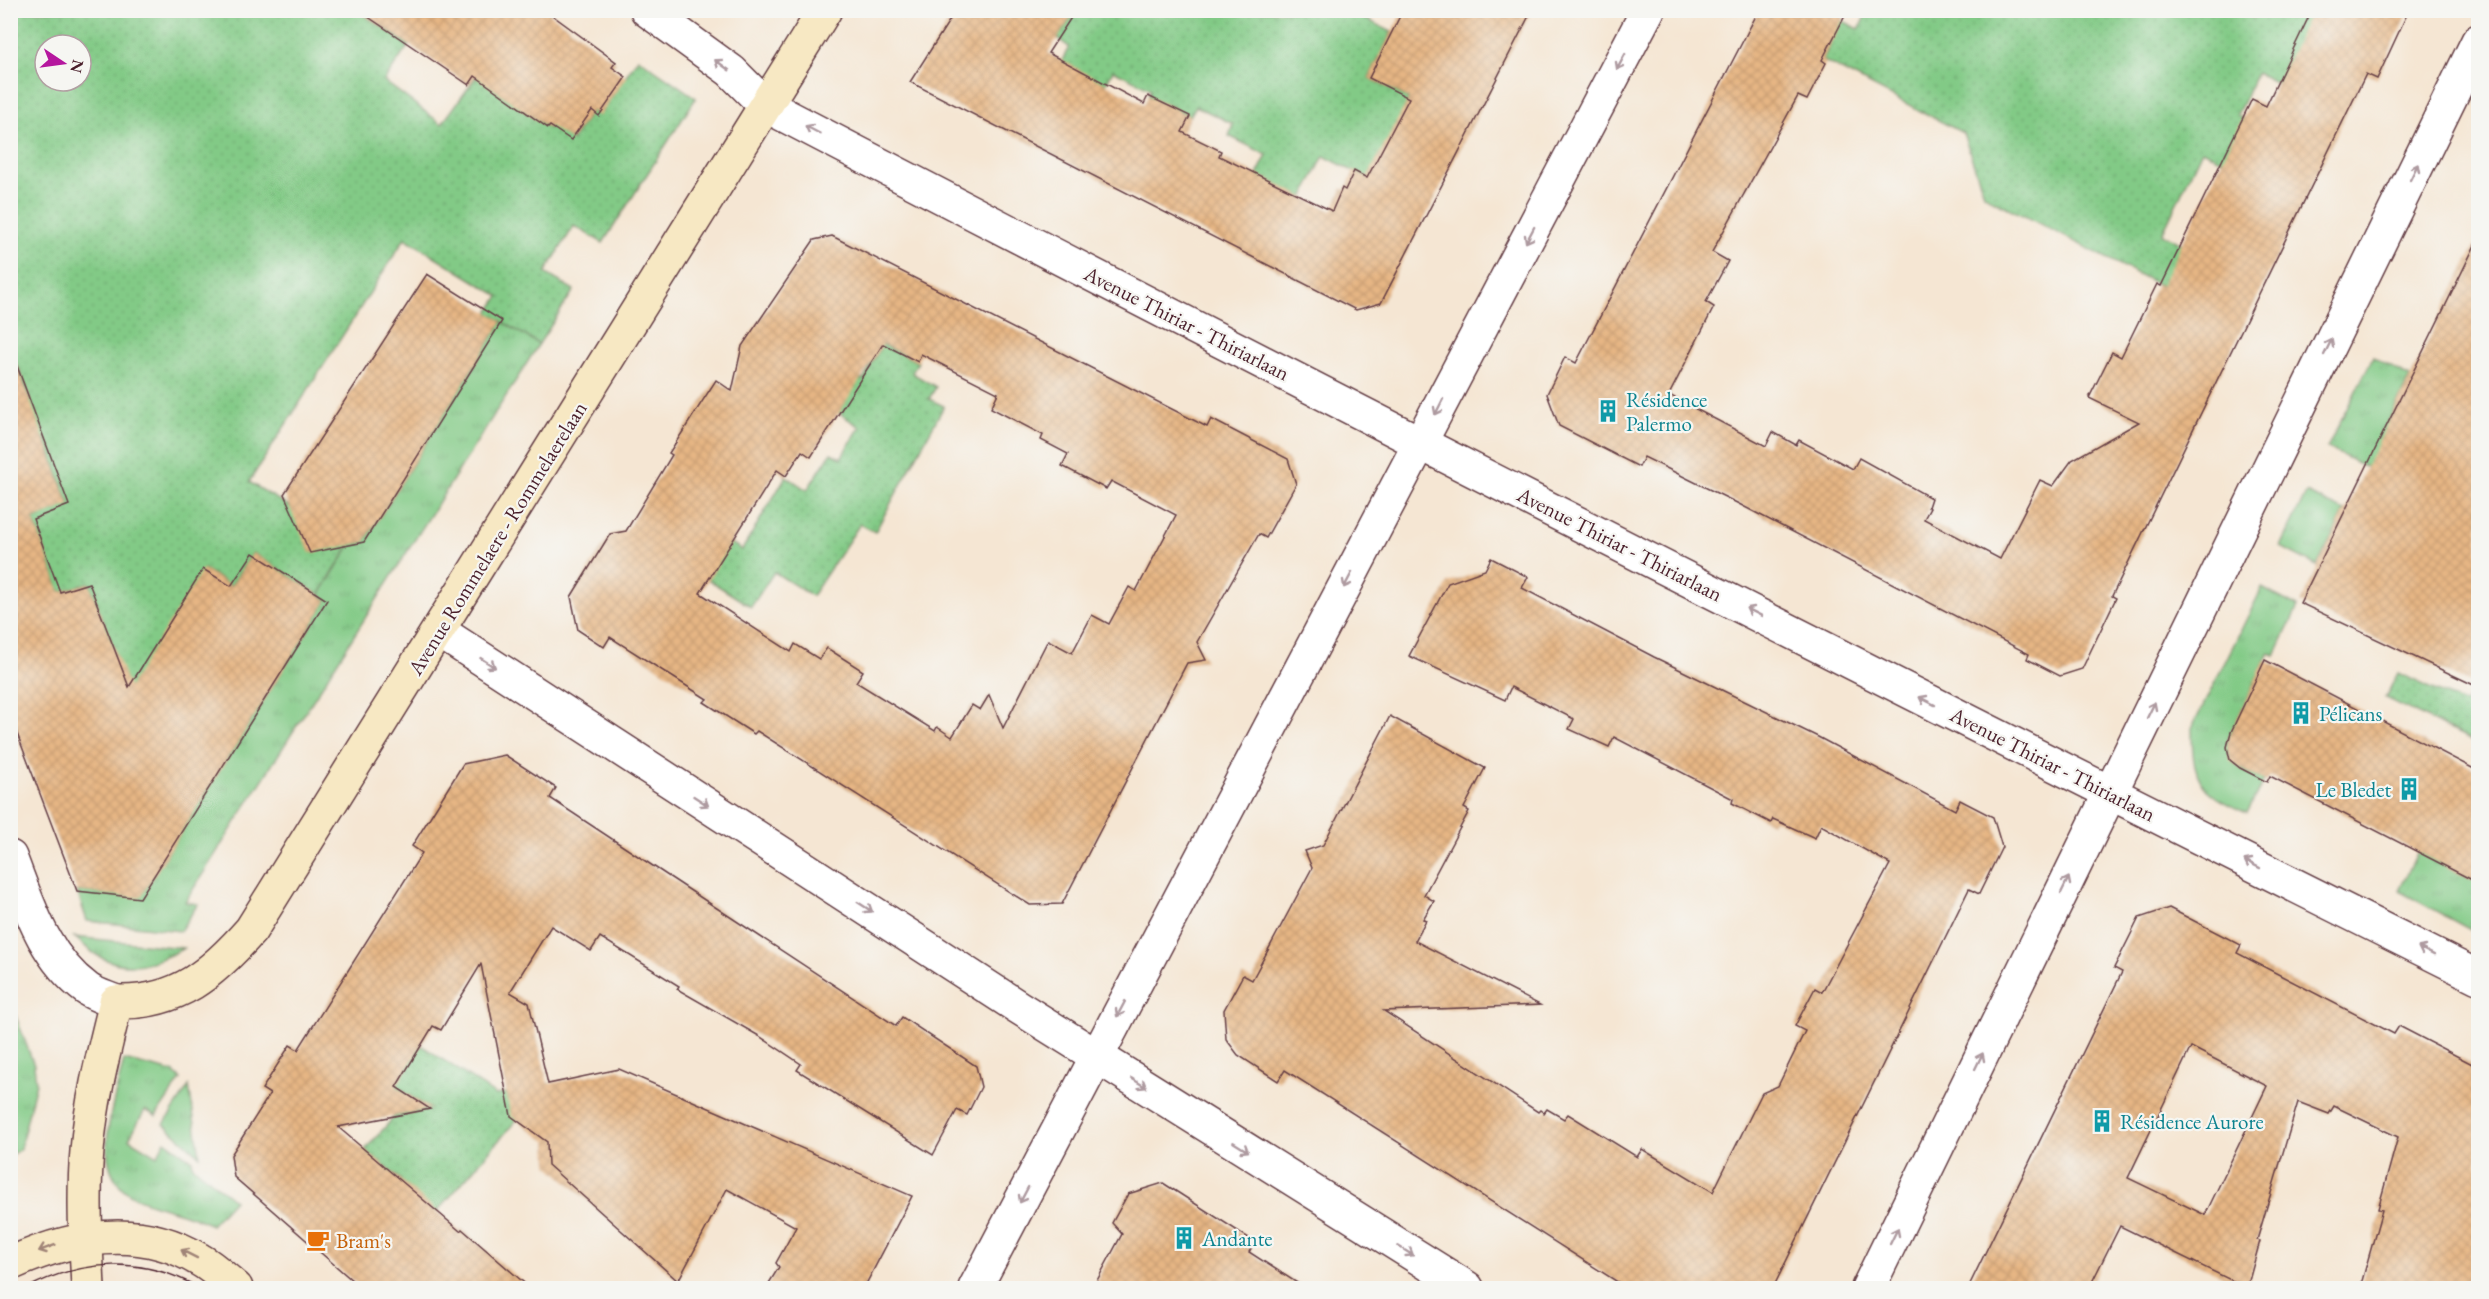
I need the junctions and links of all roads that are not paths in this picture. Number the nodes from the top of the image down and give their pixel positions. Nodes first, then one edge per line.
1 (647, 10) edge
2 (825, 10) edge
3 (1648, 10) edge
4 (2478, 41) edge
5 (765, 105) junction
6 (1421, 442) junction
7 (439, 631) junction
8 (2110, 794) junction
9 (10, 857) edge
10 (2478, 977) edge
11 (117, 1002) junction
12 (1096, 1056) junction
13 (86, 1239) junction
14 (10, 1264) edge
15 (88, 1288) edge
16 (236, 1288) edge
17 (975, 1288) edge
18 (1467, 1288) edge
19 (1868, 1288) edge

5 -> 1 street, Avenue Thiriar - Thiriarlaan
2 - 5 street, Avenue Rommelaere - Rommelaerelaan
3 -> 6 street
8 -> 4 street
6 -> 5 street, Avenue Thiriar - Thiriarlaan
5 - 7 street, Avenue Rommelaere - Rommelaerelaan
8 -> 6 street, Avenue Thiriar - Thiriarlaan
6 -> 12 street
7 - 11 street, Avenue Rommelaere - Rommelaerelaan
7 -> 12 street
10 -> 8 street, Avenue Thiriar - Thiriarlaan
19 -> 8 street
9 - 11 street
11 - 13 street
12 -> 17 street
12 -> 18 street
13 -> 14 street
13 - 15 street
16 -> 13 street

